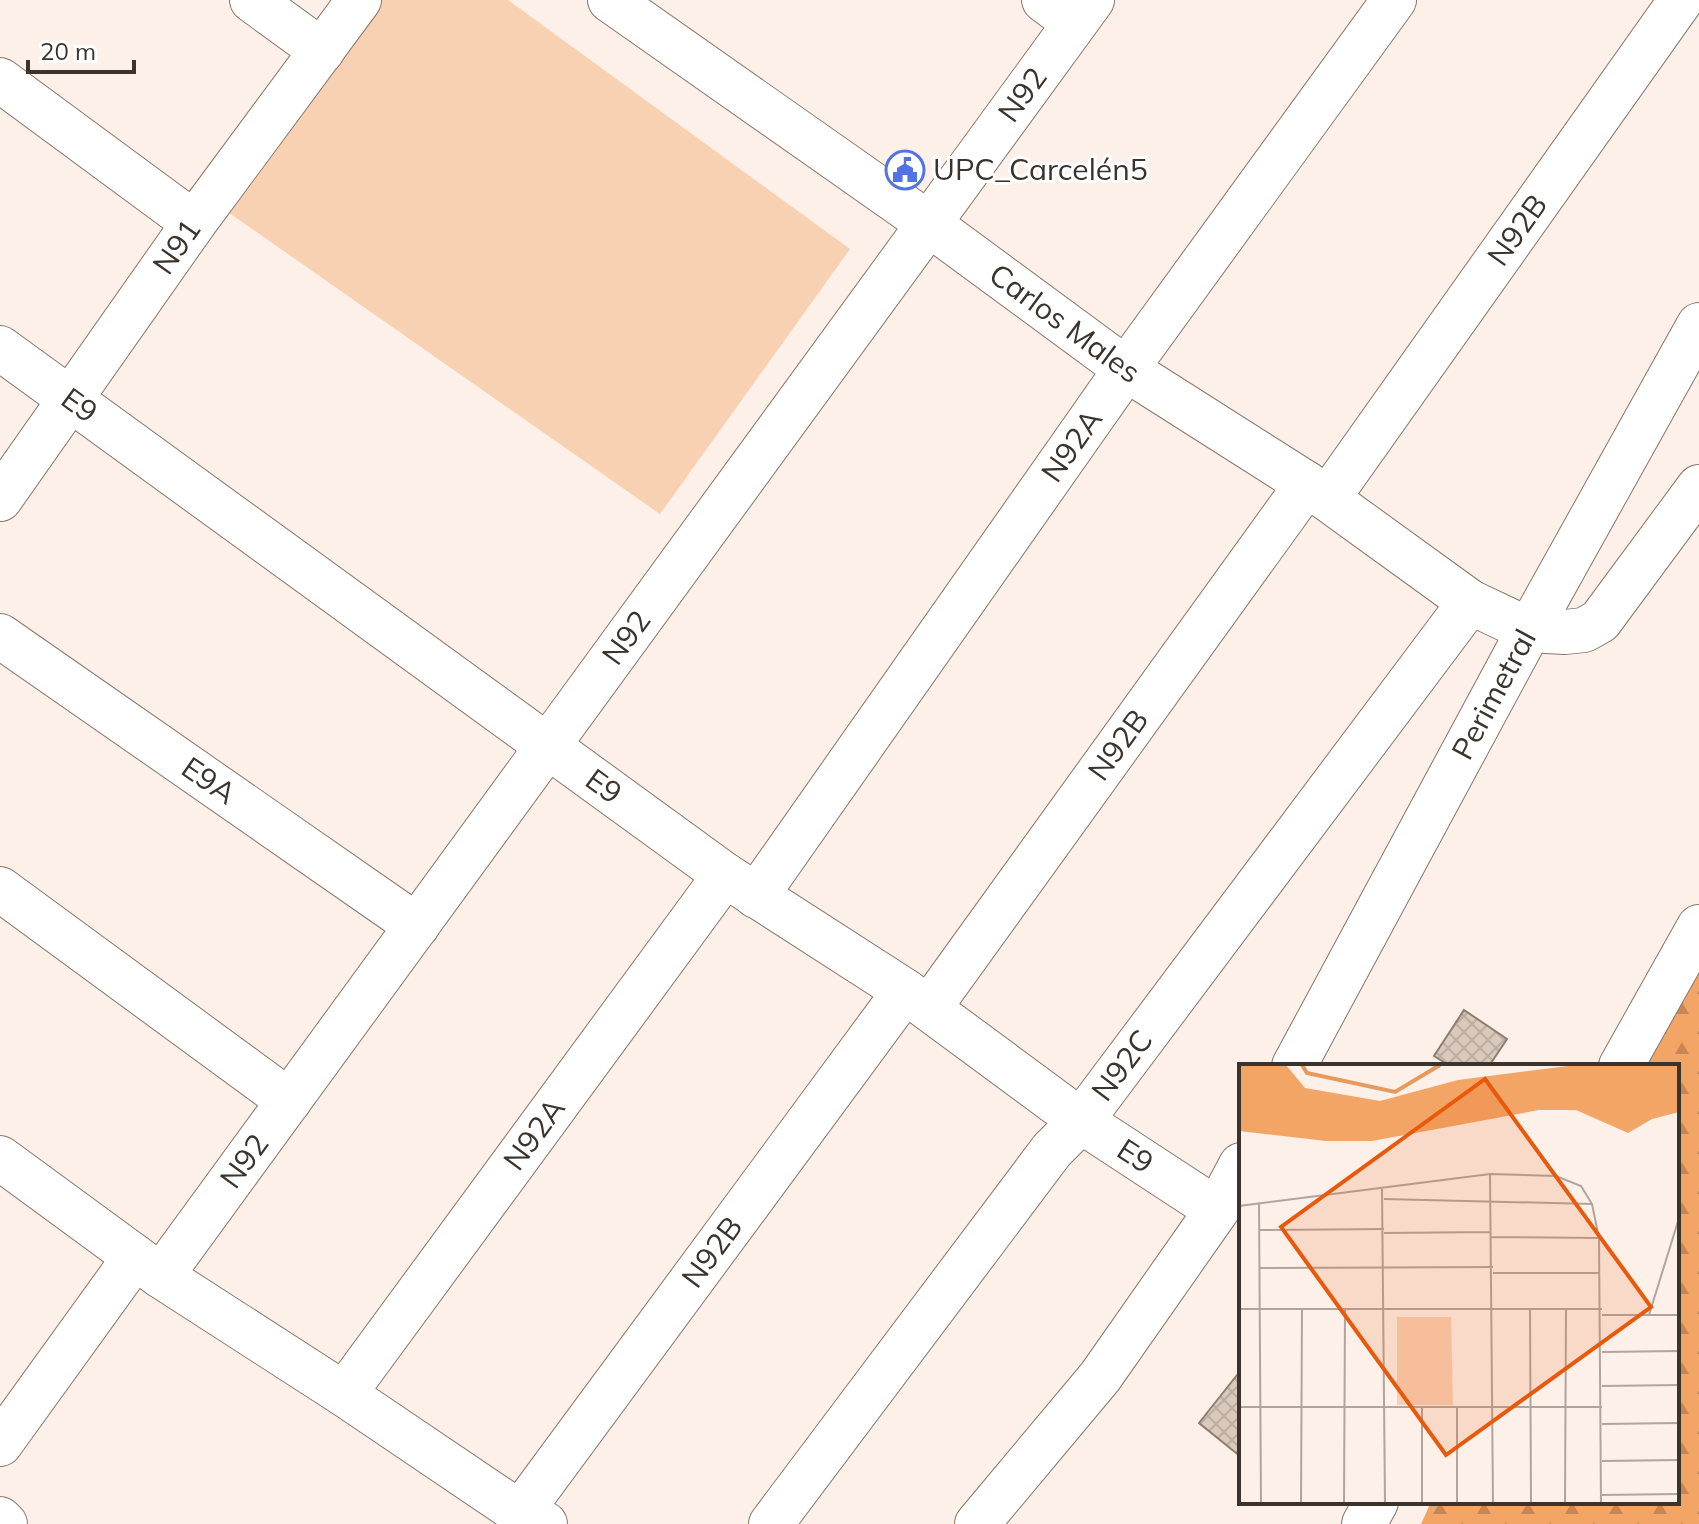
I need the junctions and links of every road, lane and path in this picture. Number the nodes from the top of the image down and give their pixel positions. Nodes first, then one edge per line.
1 (252, 0) edge
2 (359, 0) edge
3 (610, 0) edge
4 (1394, 0) edge
5 (1681, 0) edge
6 (1070, 8) edge
7 (322, 51) junction
8 (0, 80) edge
9 (194, 223) junction
10 (929, 224) junction
11 (1699, 325) edge
12 (0, 348) edge
13 (1126, 369) junction
14 (69, 398) junction
15 (1699, 487) edge
16 (1318, 491) junction
17 (0, 499) edge
18 (1470, 602) junction
19 (1529, 630) junction
20 (0, 636) edge
21 (547, 748) junction
22 (740, 886) junction
23 (0, 889) edge
24 (417, 926) junction
25 (1699, 927) edge
26 (917, 1000) junction
27 (1295, 1064) edge
28 (1622, 1064) edge
29 (289, 1101) junction
30 (1081, 1121) junction
31 (0, 1158) edge
32 (1239, 1169) edge
33 (1217, 1210) junction
34 (148, 1266) junction
35 (344, 1394) junction
36 (0, 1444) edge
37 (1375, 1504) edge
38 (532, 1518) edge
39 (0, 1519) edge
40 (5, 1524) edge
41 (771, 1524) edge
42 (977, 1524) edge
43 (1364, 1524) edge

1 - 7 street
2 - 7 street, N91
3 - 10 street, Carlos Males
4 - 13 street, N92A
5 - 16 street, N92B
6 - 10 street, N92
7 - 9 street, N91
8 - 9 street
9 - 14 street, N91
10 - 13 street, Carlos Males
10 - 21 street, N92
11 - 19 street, Perimetral
12 - 14 street, E9
13 - 16 street, Carlos Males
13 - 22 street, N92A
14 - 17 street, N91
14 - 21 street, E9
15 - 19 street
16 - 18 street, Carlos Males
16 - 26 street, N92B
18 - 19 street, Carlos Males
18 - 30 street, N92C
19 - 27 street, Perimetral
20 - 24 street, E9A
21 - 22 street, E9
21 - 24 street, N92
22 - 26 street, E9
22 - 35 street, N92A
23 - 29 street
24 - 29 street, N92
25 - 28 street
26 - 30 street, E9
26 - 38 street, N92B
29 - 34 street, N92
30 - 33 street, E9
30 - 41 street, N92C
31 - 34 street
32 - 33 street
33 - 42 street
34 - 35 street
34 - 36 street, N92
35 - 38 street
37 - 43 street
39 - 40 street

